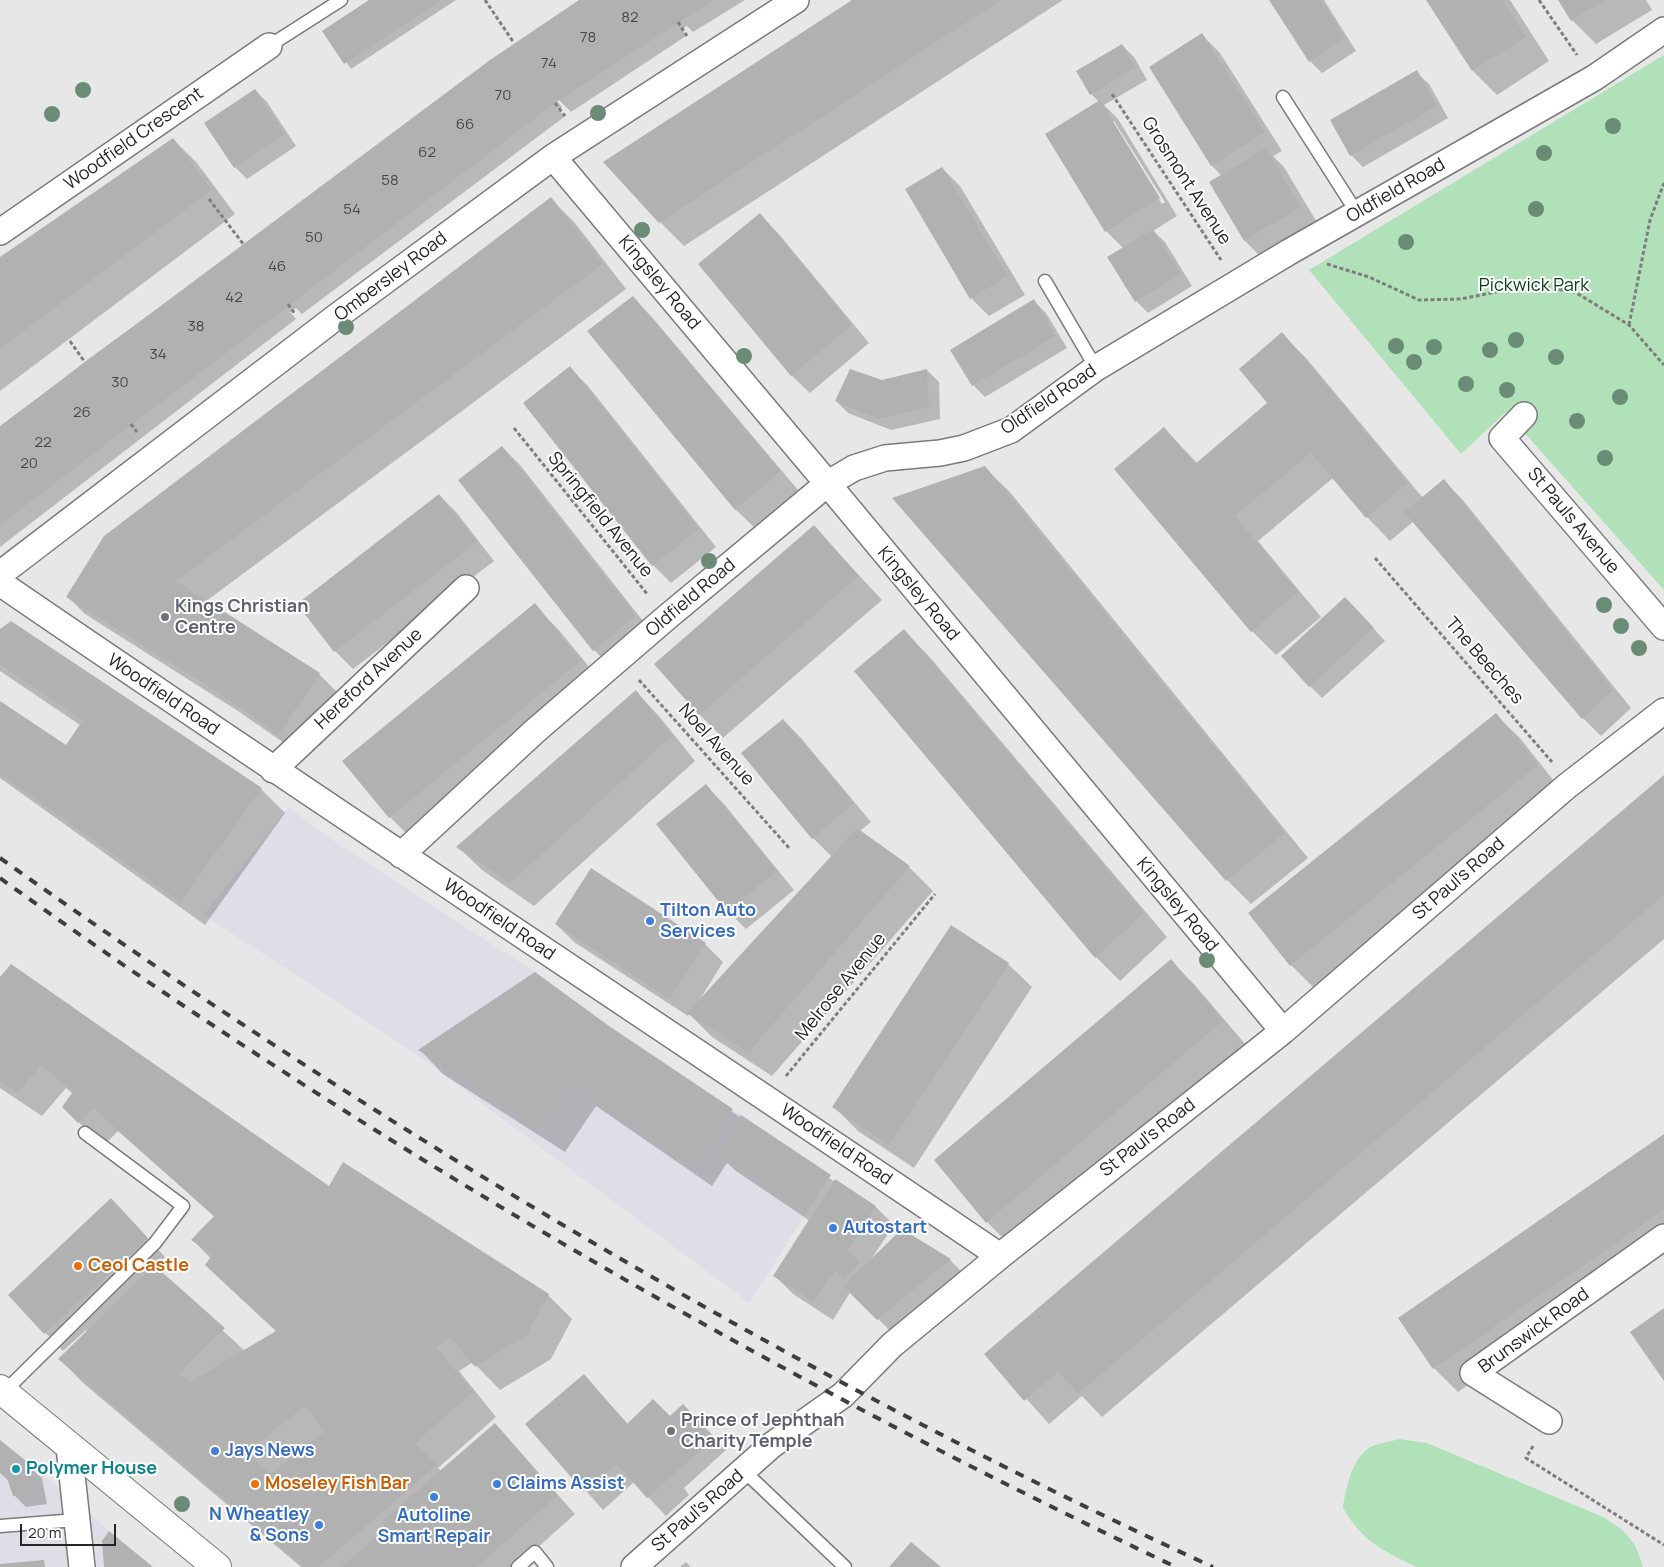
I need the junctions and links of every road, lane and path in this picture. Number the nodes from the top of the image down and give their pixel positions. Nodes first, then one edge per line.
1 (341, 0) edge
2 (485, 0) edge
3 (796, 0) edge
4 (1539, 0) edge
5 (1664, 30) edge
6 (514, 43) dead end
7 (269, 46) joint
8 (1594, 78) junction
9 (1112, 94) dead end
10 (1284, 97) dead end
11 (553, 157) junction
12 (1664, 183) edge
13 (209, 199) dead end
14 (1357, 212) junction
15 (0, 232) edge
16 (244, 245) dead end
17 (1289, 252) junction
18 (1044, 281) dead end
19 (1236, 284) junction
20 (1629, 325) junction
21 (70, 341) dead end
22 (84, 361) dead end
23 (1664, 365) edge
24 (1096, 368) junction
25 (1524, 415) dead end
26 (514, 428) dead end
27 (827, 484) junction
28 (1375, 558) dead end
29 (0, 574) edge
30 (0, 583) edge
31 (466, 588) dead end
32 (666, 618) junction
33 (1664, 628) edge
34 (620, 659) junction
35 (1664, 711) edge
36 (273, 770) junction
37 (1568, 786) junction
38 (790, 850) dead end
39 (401, 855) junction
40 (935, 894) dead end
41 (1283, 1031) junction
42 (768, 1098) junction
43 (85, 1134) dead end
44 (1664, 1237) edge
45 (1000, 1256) junction
46 (2, 1391) edge
47 (1549, 1421) joint
48 (69, 1447) junction
49 (744, 1471) junction
50 (76, 1520) junction
51 (0, 1526) edge
52 (1664, 1545) edge
53 (82, 1567) edge
54 (217, 1567) edge
55 (518, 1567) edge
56 (547, 1567) edge
57 (634, 1567) edge
58 (845, 1567) edge

1 - 7 lane
2 - 6 path
3 - 11 street, Ombersley Road
4 - 8 path
5 - 8 street, Oldfield Road
7 - 15 street, Woodfield Crescent
8 - 14 street, Oldfield Road
9 - 19 path, Grosmont Avenue
10 - 14 lane
11 - 27 street, Kingsley Road
11 - 29 street, Ombersley Road
12 - 20 path
13 - 16 path
14 - 17 street, Oldfield Road
17 - 19 street, Oldfield Road
17 - 20 path
18 - 24 lane
19 - 24 street, Oldfield Road
20 - 23 path
21 - 22 path
24 - 27 street, Oldfield Road
25 - 33 street, St Pauls Avenue
26 - 32 path, Springfield Avenue
27 - 32 street, Oldfield Road
27 - 41 street, Kingsley Road
28 - 37 path, The Beeches
30 - 36 street, Woodfield Road
31 - 36 street, Hereford Avenue
32 - 34 street, Oldfield Road
34 - 38 path, Noel Avenue
34 - 39 street, Oldfield Road
35 - 37 street, St Paul's Road
36 - 39 street, Woodfield Road
37 - 41 street, St Paul's Road
39 - 42 street, Woodfield Road
40 - 42 path, Melrose Avenue
41 - 45 street, St Paul's Road
42 - 45 street, Woodfield Road
43 - 46 lane
44 - 47 street, Brunswick Road
45 - 49 street, St Paul's Road
46 - 48 street
47 - 52 path
48 - 50 street
48 - 54 street
49 - 57 street, St Paul's Road
49 - 58 lane
50 - 51 lane
50 - 53 street
55 - 56 lane

